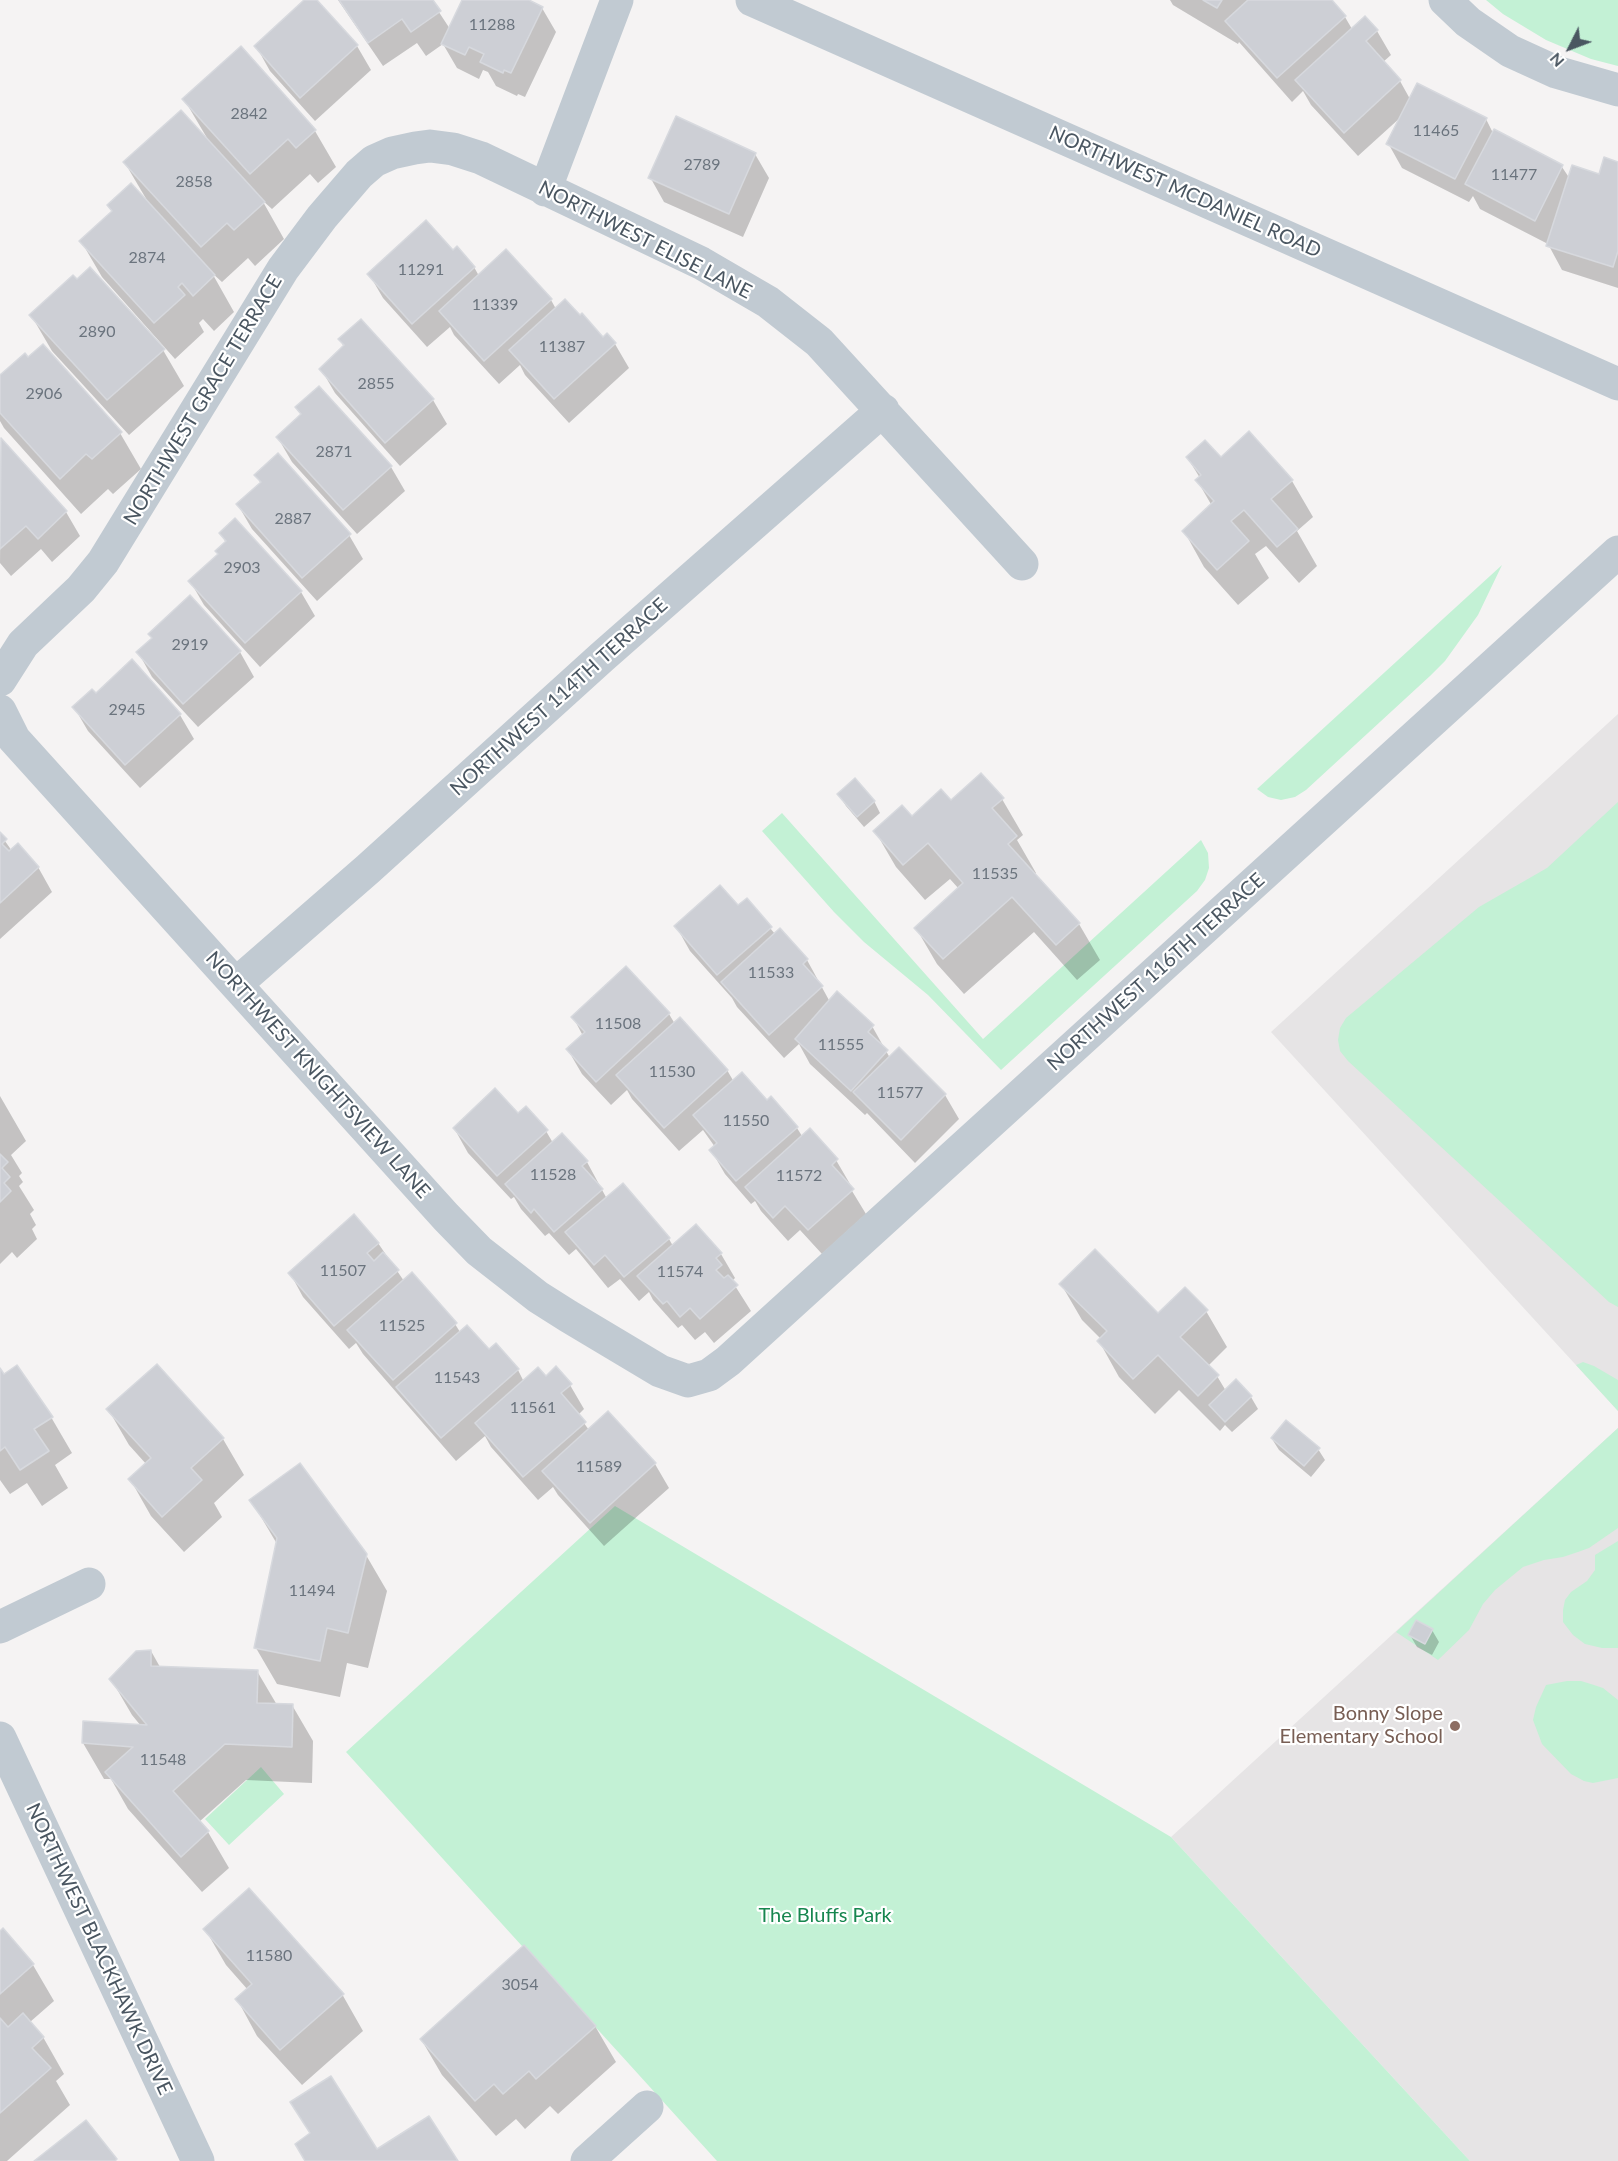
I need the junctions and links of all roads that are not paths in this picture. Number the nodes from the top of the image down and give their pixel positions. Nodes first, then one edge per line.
1 (616, 0) edge
2 (752, 0) edge
3 (1445, 0) edge
4 (1618, 90) edge
5 (415, 148) joint
6 (545, 190) junction
7 (1618, 384) edge
8 (883, 410) junction
9 (1618, 552) edge
10 (1022, 564) dead end
11 (3, 676) edge
12 (0, 711) edge
13 (236, 984) junction
14 (688, 1381) joint
15 (89, 1584) dead end
16 (0, 1627) edge
17 (0, 1738) edge
18 (647, 2107) dead end
19 (198, 2161) edge
20 (587, 2161) edge

1 - 6 street
2 - 7 street, NORTHWEST MCDANIEL ROAD
3 - 4 street
5 - 6 street, NORTHWEST ELISE LANE
5 - 11 street, NORTHWEST GRACE TERRACE
6 - 8 street, NORTHWEST ELISE LANE
8 - 10 street, NORTHWEST ELISE LANE
8 - 13 street, NORTHWEST 114TH TERRACE
9 - 14 street, NORTHWEST 116TH TERRACE
12 - 13 street, NORTHWEST KNIGHTSVIEW LANE
13 - 14 street, NORTHWEST KNIGHTSVIEW LANE
15 - 16 street
17 - 19 street, NORTHWEST BLACKHAWK DRIVE
18 - 20 street

